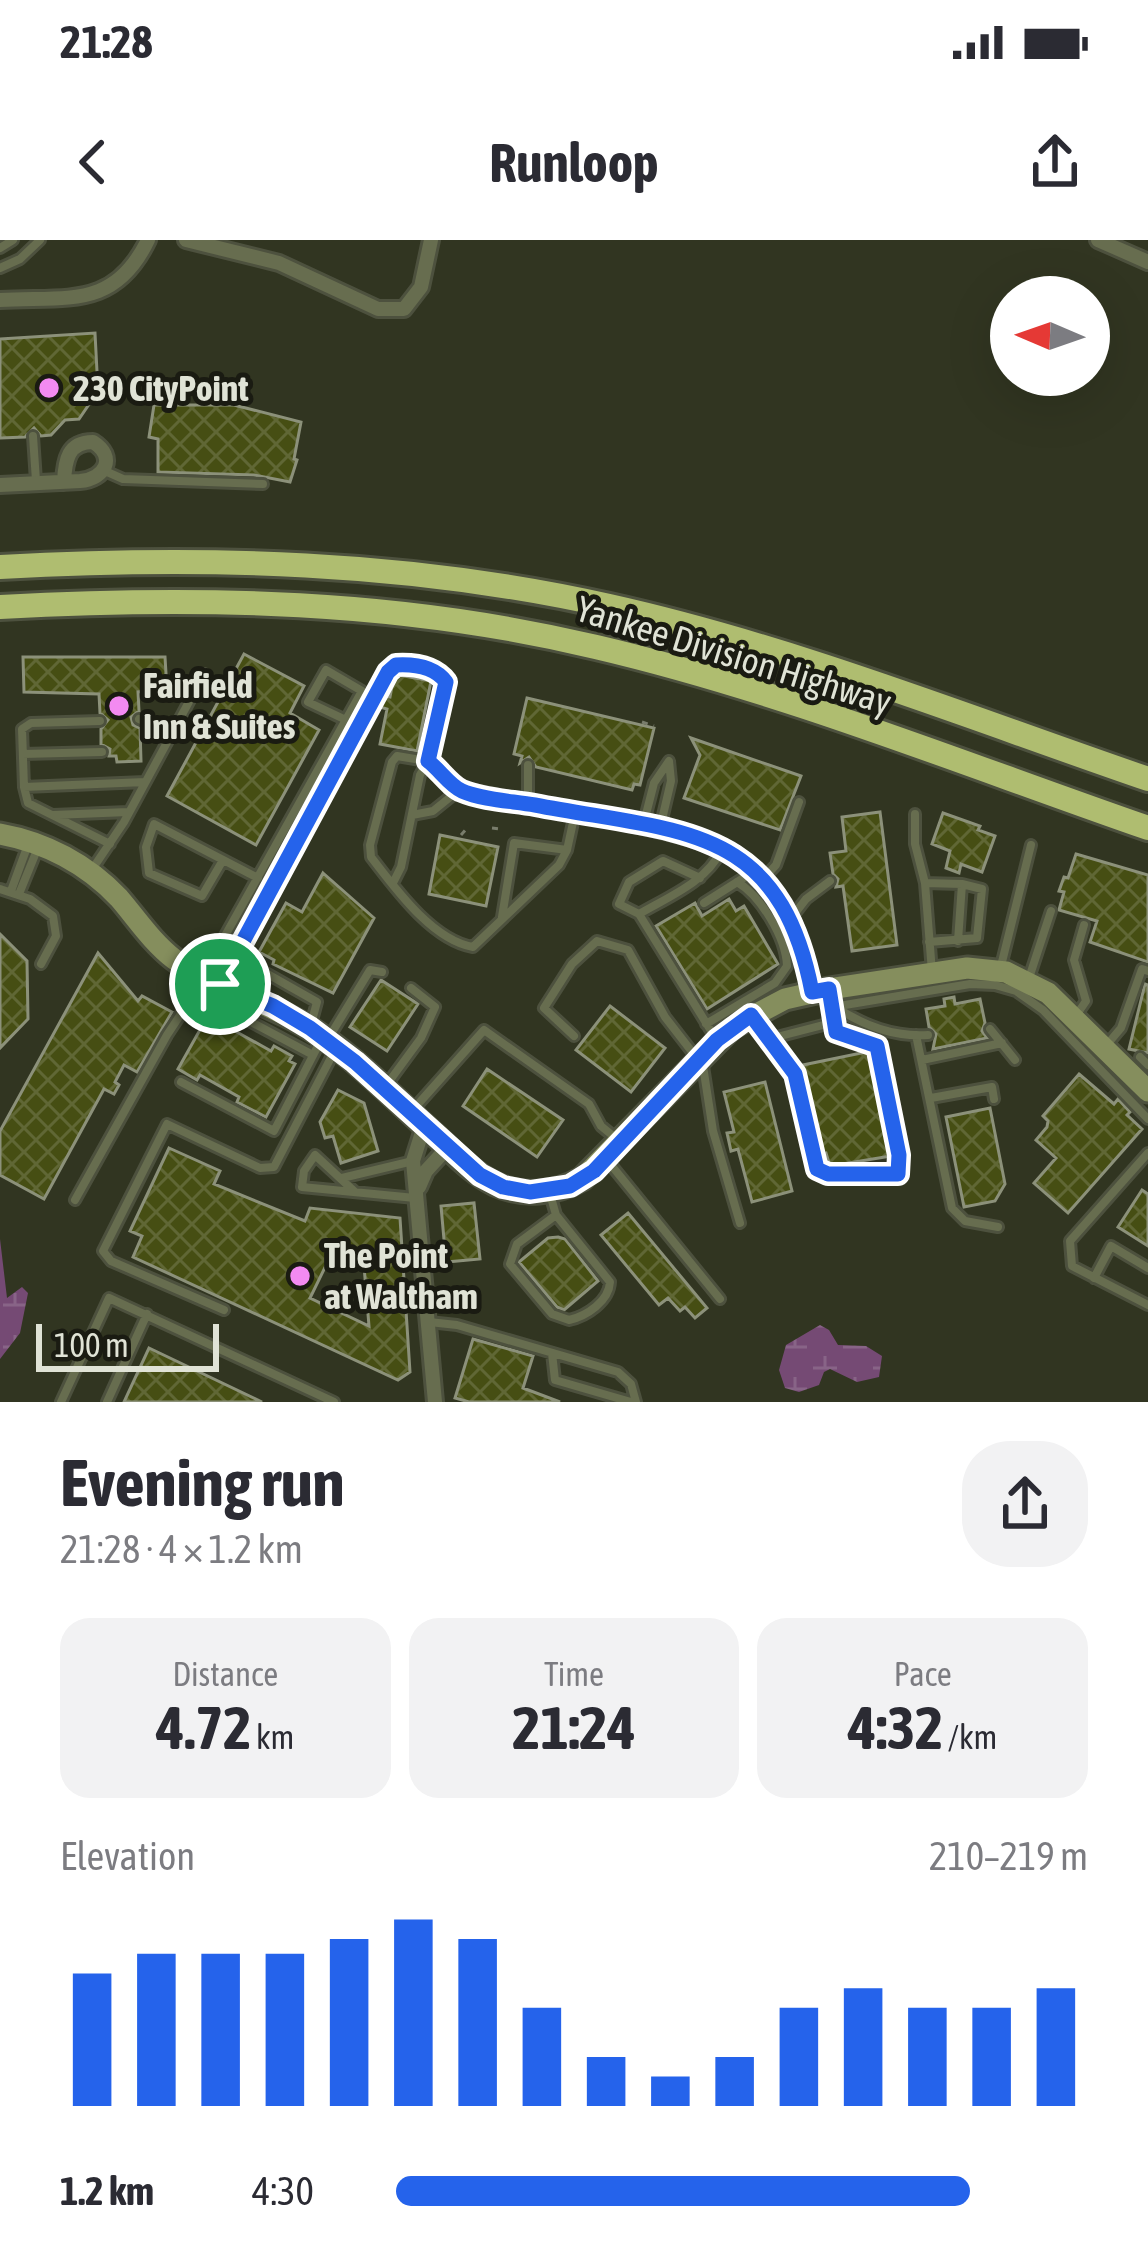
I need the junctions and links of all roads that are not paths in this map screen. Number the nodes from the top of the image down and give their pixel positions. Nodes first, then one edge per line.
1 (13, 240) edge
2 (40, 240) edge
3 (148, 240) edge
4 (186, 240) edge
5 (431, 240) edge
6 (1098, 240) edge
7 (0, 248) edge
8 (1148, 262) edge
9 (0, 268) edge
10 (0, 300) edge
11 (33, 436) dead end
12 (104, 471) junction
13 (64, 482) junction
14 (36, 483) junction
15 (263, 484) dead end
16 (0, 485) edge
17 (0, 567) edge
18 (0, 608) edge
19 (204, 674) dead end
20 (140, 718) dead end
21 (346, 720) junction
22 (100, 721) dead end
23 (172, 733) junction
24 (102, 752) dead end
25 (23, 754) junction
26 (428, 761) junction
27 (528, 765) dead end
28 (1148, 779) edge
29 (145, 782) junction
30 (24, 787) junction
31 (459, 790) junction
32 (800, 802) dead end
33 (528, 804) junction
34 (129, 812) junction
35 (575, 813) junction
36 (915, 814) dead end
37 (51, 815) junction
38 (412, 815) junction
39 (643, 826) junction
40 (1148, 828) edge
41 (660, 830) junction
42 (0, 834) edge
43 (35, 843) junction
44 (110, 844) junction
45 (1031, 845) dead end
46 (722, 848) junction
47 (567, 850) junction
48 (223, 860) junction
49 (90, 872) junction
50 (760, 874) junction
51 (257, 878) junction
52 (700, 878) junction
53 (830, 881) dead end
54 (737, 882) junction
55 (925, 883) junction
56 (394, 884) junction
57 (962, 884) junction
58 (0, 889) edge
59 (15, 893) junction
60 (704, 903) dead end
61 (1051, 910) dead end
62 (639, 914) junction
63 (792, 917) junction
64 (502, 918) junction
65 (1084, 925) dead end
66 (958, 941) junction
67 (929, 942) junction
68 (234, 955) junction
69 (41, 964) dead end
70 (1000, 970) junction
71 (1148, 971) edge
72 (382, 972) dead end
73 (932, 973) junction
74 (1029, 980) junction
75 (215, 987) junction
76 (411, 988) dead end
77 (825, 996) junction
78 (751, 1015) junction
79 (1074, 1018) junction
80 (831, 1023) junction
81 (990, 1029) dead end
82 (711, 1032) junction
83 (928, 1034) dead end
84 (916, 1035) junction
85 (574, 1036) dead end
86 (769, 1039) junction
87 (322, 1041) junction
88 (1002, 1043) junction
89 (1092, 1046) junction
90 (1140, 1057) dead end
91 (699, 1059) junction
92 (922, 1060) junction
93 (1015, 1060) dead end
94 (1146, 1078) edge
95 (181, 1082) dead end
96 (384, 1089) junction
97 (931, 1098) junction
98 (994, 1099) dead end
99 (417, 1119) junction
100 (1148, 1119) edge
101 (448, 1147) junction
102 (614, 1151) junction
103 (1148, 1153) edge
104 (413, 1161) junction
105 (340, 1179) junction
106 (550, 1191) junction
107 (355, 1192) junction
108 (417, 1198) junction
109 (75, 1200) dead end
110 (556, 1215) junction
111 (740, 1223) dead end
112 (998, 1227) dead end
113 (1148, 1268) edge
114 (1094, 1277) junction
115 (720, 1299) dead end
116 (1148, 1305) edge
117 (224, 1310) dead end
118 (147, 1313) junction
119 (428, 1322) junction
120 (552, 1353) junction
121 (61, 1402) edge
122 (106, 1402) edge
123 (334, 1402) edge
124 (435, 1402) edge
125 (633, 1402) edge

1 - 7 lane
2 - 9 lane
3 - 10 street
4 - 5 street
6 - 8 street
11 - 14 lane
12 - 13 street
12 - 13 street
12 - 15 lane
13 - 14 street
14 - 16 street
17 - 28 highway, Yankee Division Highway
18 - 40 highway, Yankee Division Highway
19 - 23 lane
20 - 23 lane
21 - 21 lane
21 - 51 lane
22 - 25 lane
23 - 29 lane
24 - 25 lane
25 - 30 lane
26 - 31 lane
26 - 38 lane
26 - 56 lane
26 - 68 lane
27 - 33 lane
29 - 30 lane
29 - 34 lane
30 - 37 lane
31 - 33 street
31 - 38 lane
32 - 50 lane
33 - 35 street
34 - 37 lane
34 - 44 lane
35 - 39 street
35 - 47 lane
36 - 55 lane
37 - 44 lane
38 - 56 lane
39 - 41 street
39 - 41 lane
41 - 46 street
42 - 43 street
43 - 49 street
43 - 59 lane
44 - 49 lane
45 - 70 lane
46 - 50 street
46 - 52 lane
47 - 64 lane
47 - 64 lane
48 - 48 lane
48 - 51 lane
49 - 75 street
50 - 54 lane
50 - 63 street
51 - 75 lane
52 - 62 lane
52 - 62 lane
53 - 63 lane
54 - 60 lane
54 - 82 lane
55 - 57 lane
55 - 67 lane
56 - 64 lane
57 - 66 lane
57 - 66 lane
58 - 59 lane
59 - 69 lane
61 - 74 lane
62 - 82 lane
63 - 77 street
65 - 79 lane
66 - 67 lane
67 - 73 lane
68 - 75 lane
68 - 87 lane
70 - 73 street
70 - 74 street
71 - 89 lane
72 - 87 lane
73 - 77 street
74 - 79 street
75 - 87 street
75 - 109 lane
76 - 96 lane
77 - 78 street
77 - 80 lane
77 - 84 lane
77 - 89 lane
78 - 82 street
78 - 86 lane
79 - 89 street
80 - 86 lane
80 - 86 lane
81 - 88 lane
82 - 91 street
83 - 84 lane
84 - 92 lane
85 - 91 lane
87 - 95 lane
87 - 96 street
87 - 117 lane
88 - 92 lane
88 - 93 lane
89 - 94 street
89 - 100 lane
90 - 94 lane
91 - 102 street
91 - 111 lane
92 - 97 lane
96 - 99 street
97 - 98 lane
97 - 112 lane
99 - 101 street
99 - 102 lane
99 - 104 street
101 - 106 street
101 - 108 street
102 - 106 street
102 - 115 lane
103 - 114 lane
104 - 105 lane
104 - 108 street
105 - 107 lane
105 - 107 lane
106 - 110 lane
107 - 108 lane
108 - 119 street
110 - 110 lane
113 - 114 lane
114 - 116 lane
118 - 121 lane
118 - 122 lane
118 - 123 lane
119 - 120 lane
119 - 124 street
120 - 125 lane
120 - 125 lane

